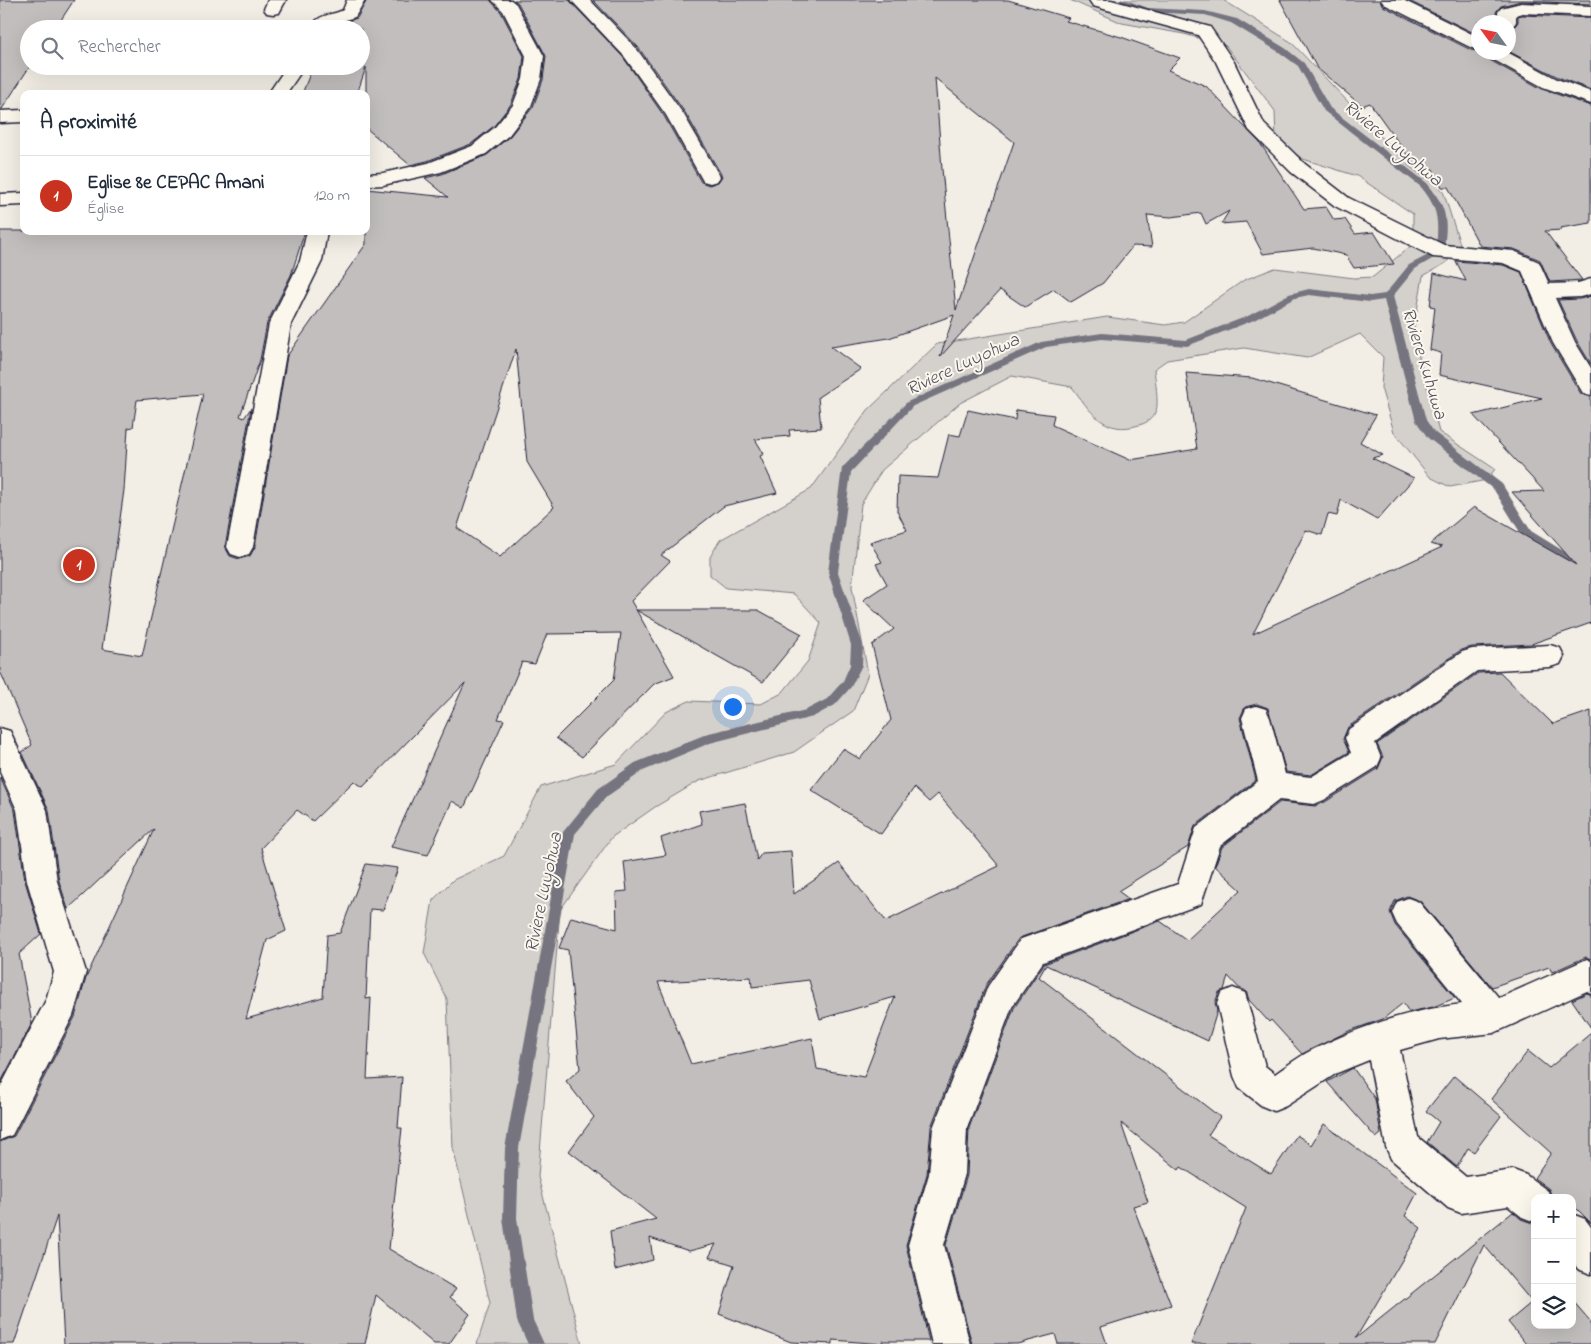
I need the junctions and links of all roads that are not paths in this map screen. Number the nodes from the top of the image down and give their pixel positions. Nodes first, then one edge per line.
1 (356, 0) edge
2 (501, 0) edge
3 (580, 0) edge
4 (1098, 0) edge
5 (1390, 0) edge
6 (1591, 11) edge
7 (1508, 15) edge
8 (324, 20) edge
9 (1471, 37) edge
10 (1508, 60) edge
11 (290, 75) edge
12 (280, 90) edge
13 (1591, 98) edge
14 (20, 116) edge
15 (0, 117) edge
16 (710, 177) dead end
17 (370, 180) edge
18 (20, 198) edge
19 (0, 200) edge
20 (316, 235) edge
21 (1591, 286) edge
22 (1541, 291) junction
23 (1591, 387) edge
24 (240, 547) dead end
25 (1550, 656) dead end
26 (1256, 718) dead end
27 (0, 740) edge
28 (1274, 786) junction
29 (1408, 913) dead end
30 (1591, 977) edge
31 (1233, 1004) dead end
32 (1494, 1017) junction
33 (1381, 1038) junction
34 (0, 1123) edge
35 (1531, 1201) edge
36 (1576, 1237) edge
37 (1591, 1256) edge
38 (951, 1344) edge

1 - 8 street
2 - 17 street
3 - 16 street
4 - 22 street
5 - 9 street
6 - 7 street
10 - 13 street
11 - 12 street
14 - 15 street
18 - 19 street
20 - 24 street
21 - 22 street
22 - 23 street
25 - 28 street
26 - 28 street
27 - 34 street
28 - 38 street
29 - 32 street
30 - 32 street
31 - 33 street
32 - 33 street
33 - 35 street
36 - 37 street

